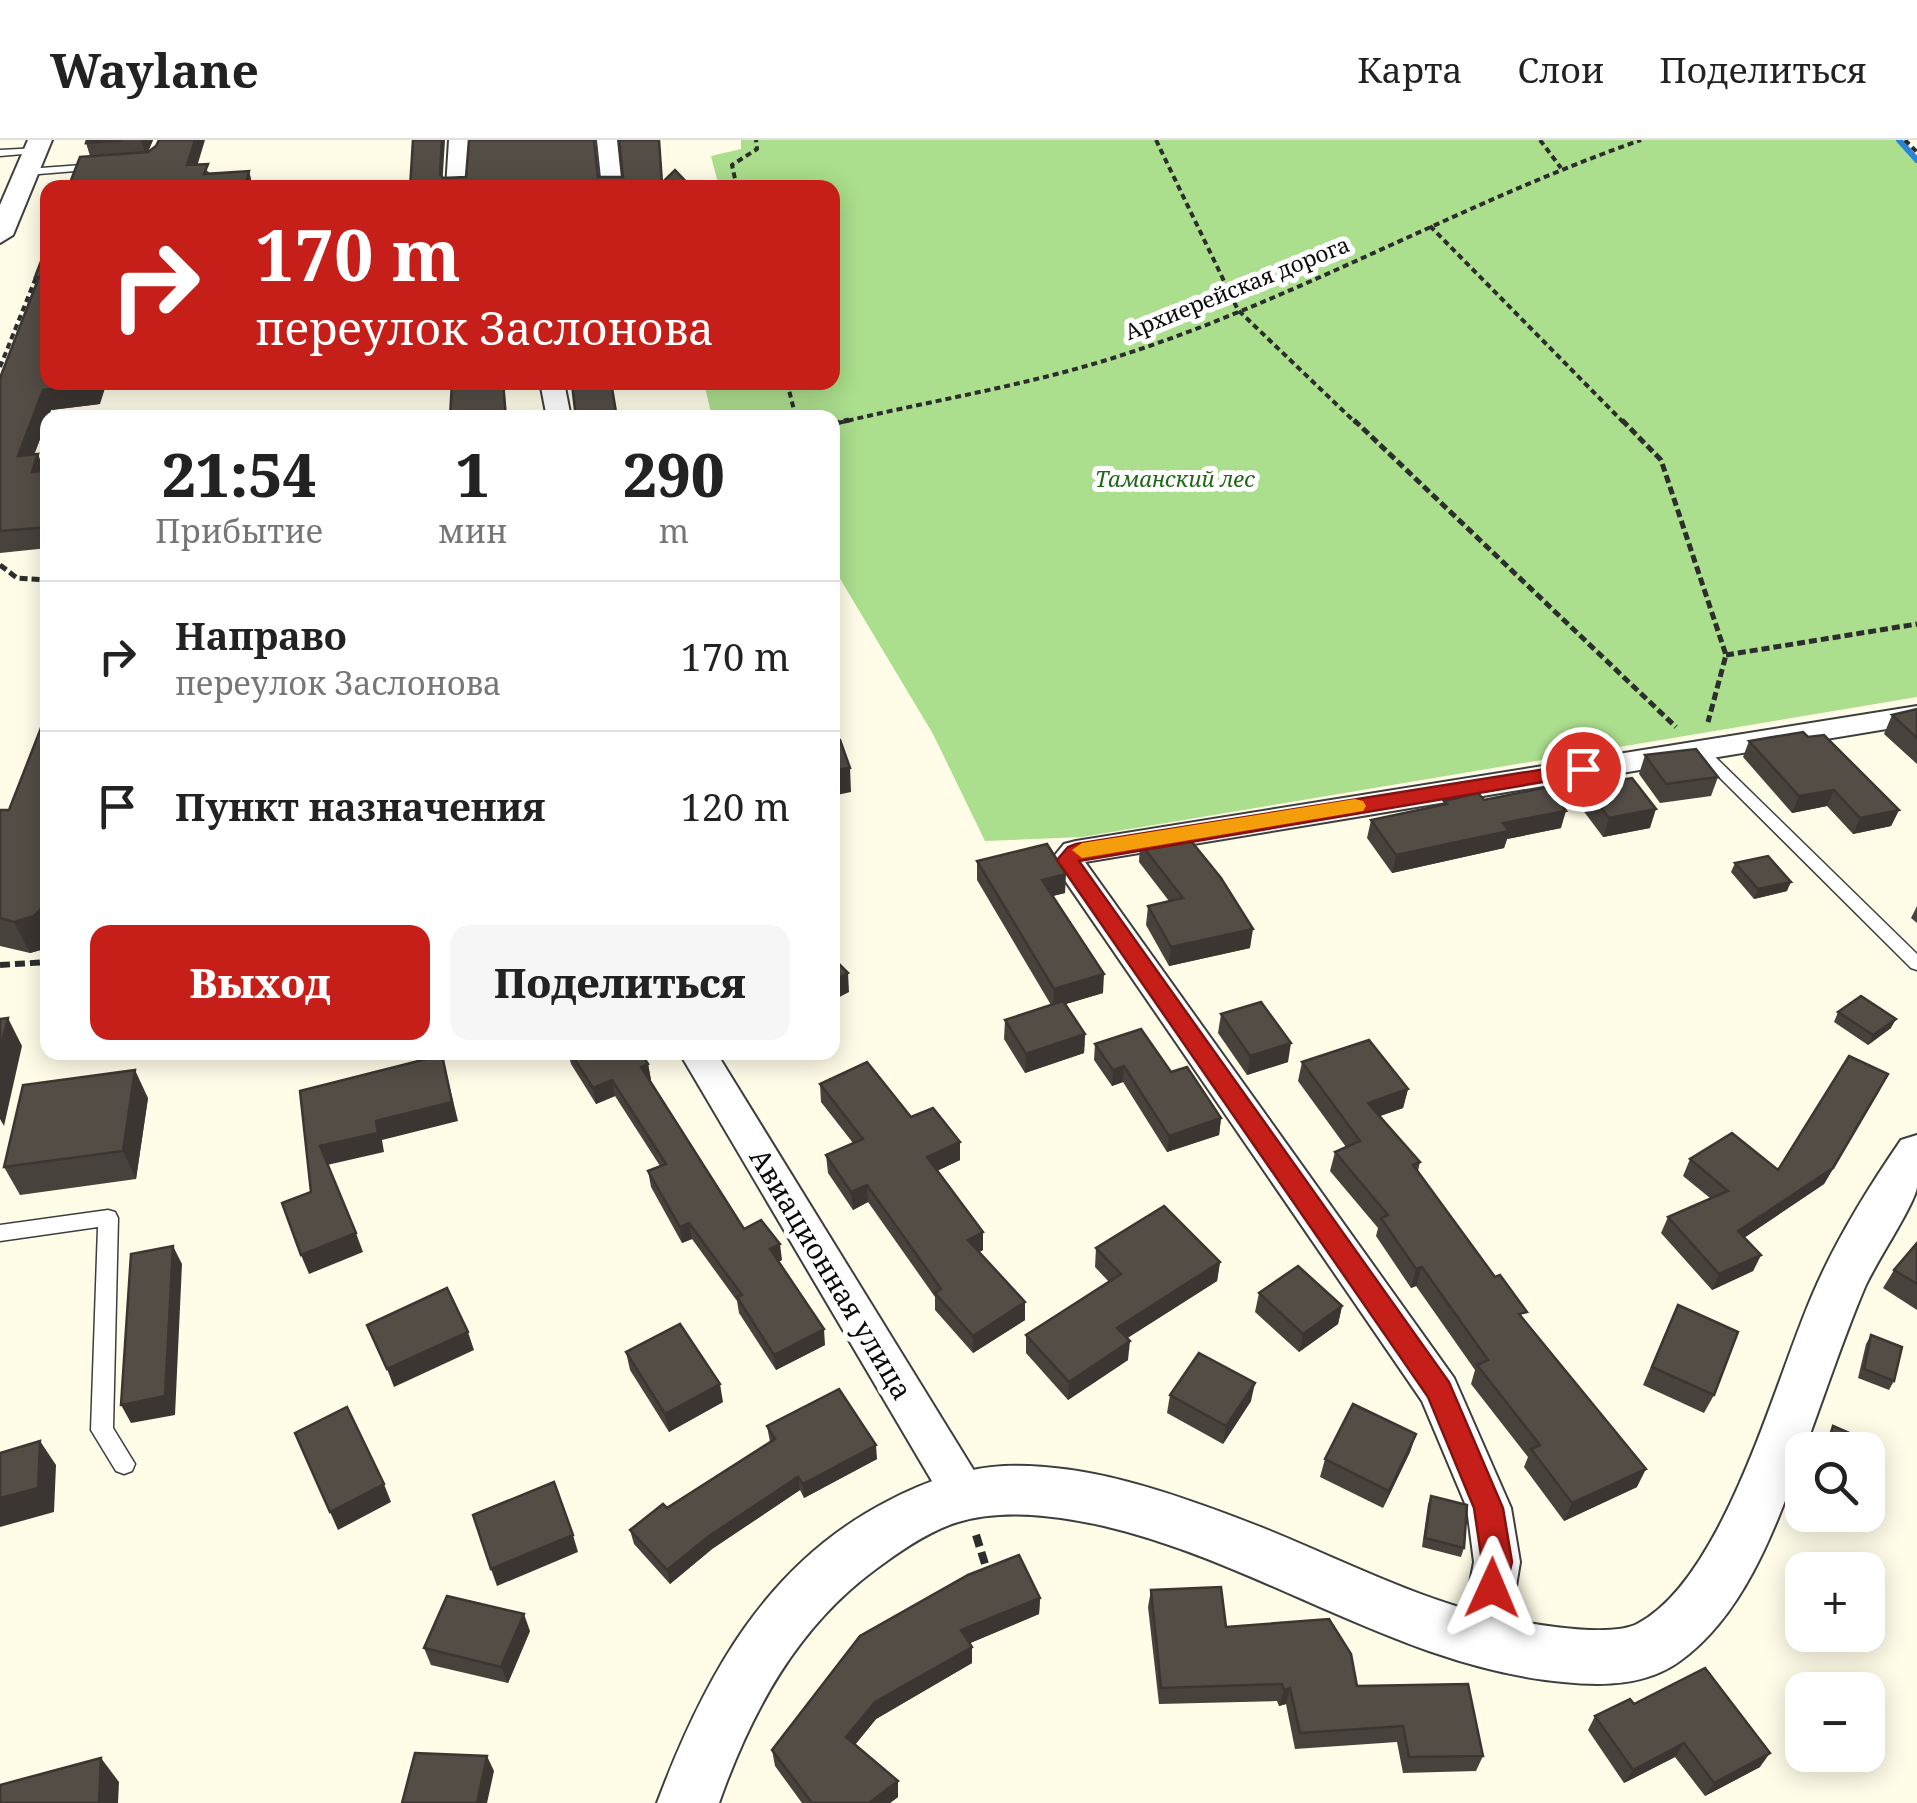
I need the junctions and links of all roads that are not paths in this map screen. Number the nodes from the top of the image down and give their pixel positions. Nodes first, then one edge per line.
1 (460, 140) edge
2 (607, 140) edge
3 (0, 153) edge
4 (118, 166) edge
5 (20, 176) edge
6 (457, 180) edge
7 (611, 180) edge
8 (0, 235) edge
9 (1917, 715) edge
10 (1700, 750) junction
11 (1917, 964) edge
12 (703, 1060) edge
13 (1917, 1154) edge
14 (0, 1233) edge
15 (124, 1464) dead end
16 (965, 1496) junction
17 (1483, 1641) junction
18 (688, 1803) edge

1 - 6 street
2 - 7 street
3 - 5 lane
4 - 5 lane
5 - 8 street
9 - 10 street
10 - 11 lane
10 - 17 street
12 - 16 street, Авиационная улица
13 - 17 street
14 - 15 lane
16 - 17 street
16 - 18 street

